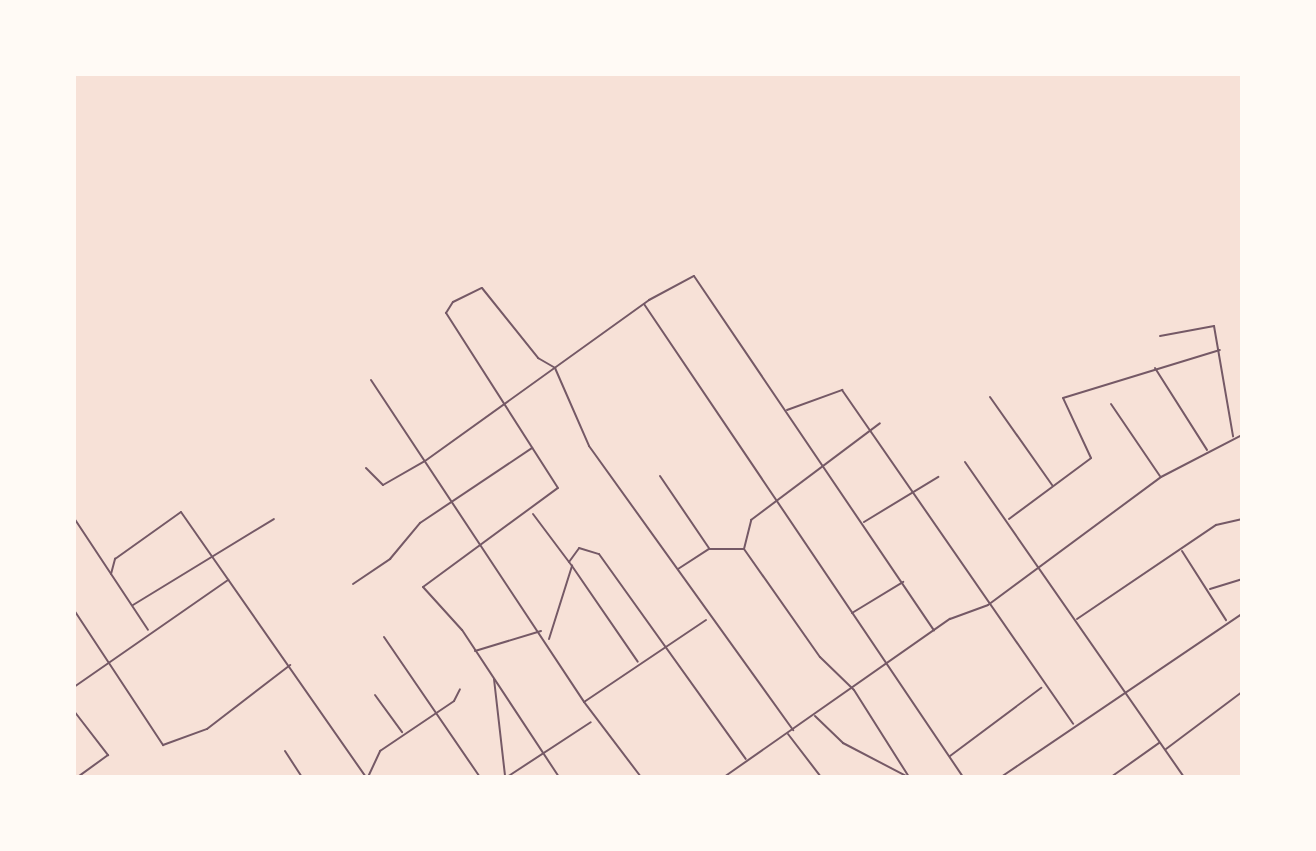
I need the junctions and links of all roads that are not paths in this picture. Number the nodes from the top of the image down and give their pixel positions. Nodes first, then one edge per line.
1 (644, 304) junction
2 (1160, 336) dead end
3 (1220, 350) junction
4 (555, 368) junction
5 (1155, 368) junction
6 (371, 380) dead end
7 (990, 397) dead end
8 (1111, 404) dead end
9 (502, 406) junction
10 (786, 410) junction
11 (880, 423) dead end
12 (874, 434) junction
13 (1242, 435) edge
14 (1233, 437) junction
15 (532, 448) junction
16 (1208, 451) junction
17 (425, 461) junction
18 (965, 462) dead end
19 (823, 464) junction
20 (366, 468) dead end
21 (660, 476) dead end
22 (938, 477) dead end
23 (1161, 477) junction
24 (1053, 486) junction
25 (914, 493) junction
26 (454, 502) junction
27 (773, 502) junction
28 (532, 513) junction
29 (74, 518) edge
30 (274, 519) dead end
31 (1009, 519) junction
32 (1242, 519) edge
33 (863, 522) junction
34 (484, 544) junction
35 (709, 549) junction
36 (744, 549) junction
37 (1181, 549) junction
38 (212, 554) junction
39 (1041, 562) junction
40 (571, 564) junction
41 (677, 570) junction
42 (111, 574) junction
43 (229, 579) junction
44 (1242, 579) edge
45 (903, 582) junction
46 (353, 584) dead end
47 (1209, 589) junction
48 (133, 605) junction
49 (988, 605) junction
50 (74, 610) edge
51 (850, 613) junction
52 (1242, 614) edge
53 (707, 620) junction
54 (1076, 620) junction
55 (1226, 621) junction
56 (934, 630) junction
57 (149, 631) junction
58 (542, 631) junction
59 (384, 637) dead end
60 (549, 641) junction
61 (665, 647) junction
62 (475, 651) junction
63 (108, 663) junction
64 (638, 663) junction
65 (291, 664) junction
66 (886, 668) junction
67 (494, 678) junction
68 (74, 687) edge
69 (1042, 688) junction
70 (460, 689) dead end
71 (854, 690) junction
72 (1242, 692) edge
73 (1126, 694) junction
74 (375, 695) dead end
75 (584, 702) junction
76 (74, 712) edge
77 (435, 713) junction
78 (814, 716) junction
79 (592, 721) junction
80 (1073, 724) junction
81 (793, 730) junction
82 (403, 733) junction
83 (788, 733) junction
84 (1160, 743) junction
85 (1165, 750) junction
86 (285, 751) dead end
87 (543, 753) junction
88 (949, 756) junction
89 (747, 760) junction
90 (78, 777) edge
91 (302, 777) edge
92 (367, 777) edge
93 (480, 777) edge
94 (506, 777) edge
95 (559, 777) edge
96 (641, 777) edge
97 (724, 777) edge
98 (821, 777) edge
99 (908, 777) edge
100 (963, 777) edge
101 (1001, 777) edge
102 (1111, 777) edge
103 (1184, 777) edge

1 - 4 street
1 - 10 street
1 - 27 street
2 - 3 street
3 - 5 street
3 - 14 street
4 - 9 street
4 - 9 street
4 - 41 street
5 - 16 street
5 - 24 street
6 - 17 street
7 - 24 street
8 - 23 street
9 - 15 street
9 - 17 street
10 - 12 street
10 - 19 street
11 - 12 street
12 - 19 street
12 - 25 street
13 - 14 street
14 - 16 street
15 - 26 street
15 - 28 street
16 - 23 street
17 - 20 street
17 - 26 street
18 - 31 street
19 - 27 street
19 - 33 street
21 - 35 street
22 - 25 street
23 - 39 street
24 - 31 street
25 - 33 street
25 - 49 street
26 - 34 street
26 - 46 street
27 - 36 street
27 - 51 street
28 - 34 street
28 - 40 street
29 - 42 street
30 - 38 street
31 - 39 street
32 - 37 street
33 - 45 street
34 - 58 street
34 - 62 street
35 - 36 street
35 - 41 street
36 - 71 street
37 - 47 street
37 - 54 street
38 - 42 street
38 - 43 street
38 - 48 street
39 - 49 street
39 - 54 street
40 - 60 street
40 - 61 street
40 - 64 street
41 - 53 street
42 - 48 street
43 - 57 street
43 - 65 street
44 - 47 street
45 - 51 street
45 - 56 street
47 - 55 street
48 - 57 street
49 - 56 street
49 - 69 street
50 - 63 street
51 - 66 street
52 - 55 street
53 - 61 street
53 - 81 street
54 - 73 street
55 - 73 street
56 - 66 street
57 - 63 street
58 - 60 street
58 - 62 street
59 - 77 street
60 - 75 street
61 - 64 street
61 - 89 street
62 - 67 street
63 - 65 street
63 - 68 street
64 - 75 street
65 - 92 street
66 - 71 street
66 - 88 street
67 - 87 street
67 - 94 street
69 - 80 street
69 - 88 street
70 - 77 street
71 - 78 street
71 - 99 street
72 - 85 street
73 - 80 street
73 - 84 street
74 - 82 street
75 - 79 street
76 - 90 street
77 - 82 street
77 - 93 street
78 - 81 street
78 - 99 street
79 - 87 street
79 - 96 street
80 - 101 street
81 - 83 street
82 - 92 street
83 - 89 street
83 - 98 street
84 - 85 street
84 - 102 street
85 - 103 street
86 - 91 street
87 - 94 street
87 - 95 street
88 - 100 street
89 - 97 street

